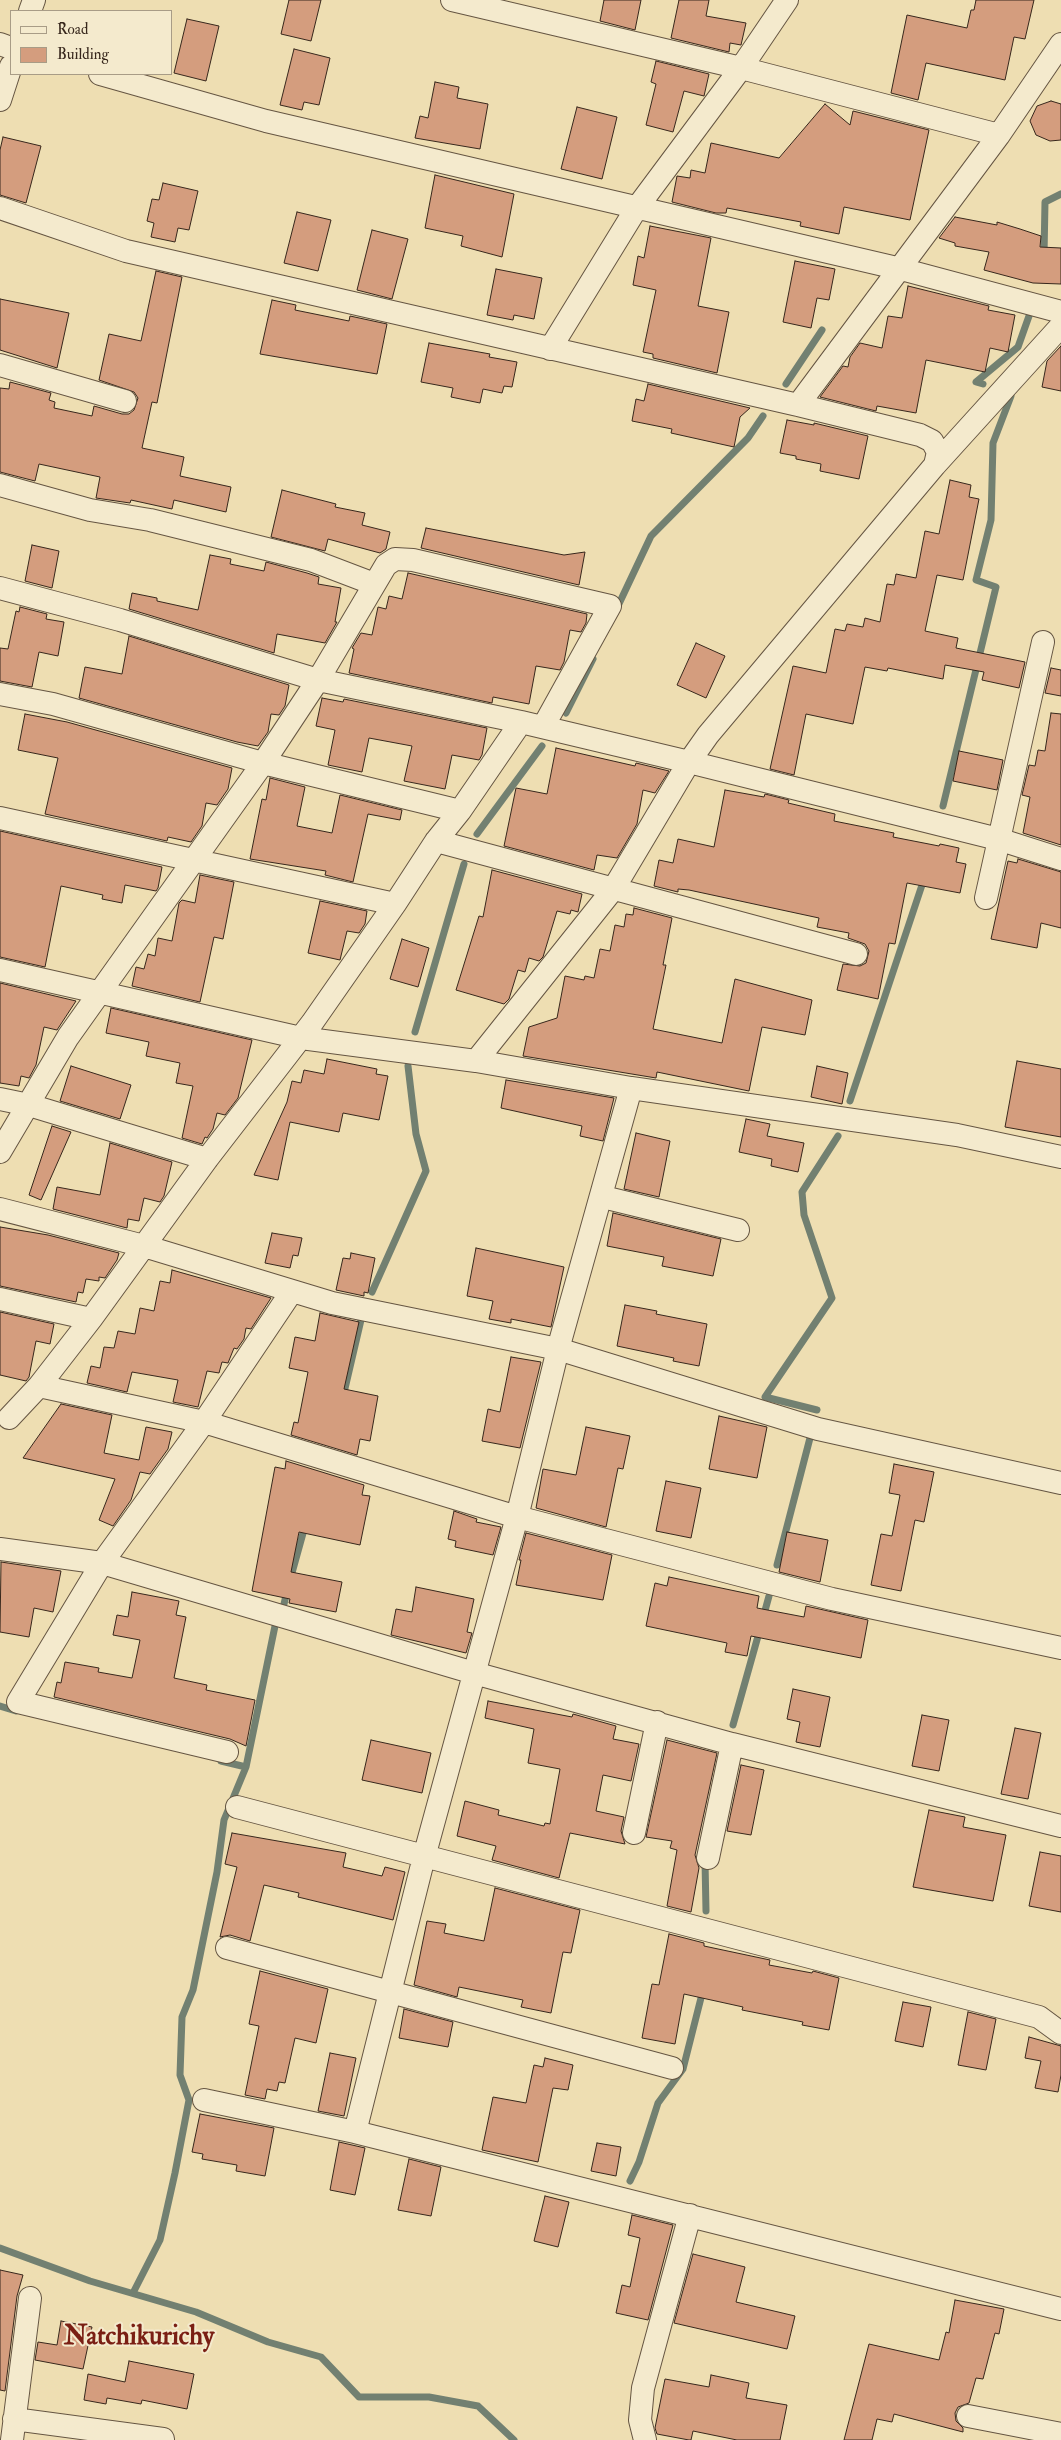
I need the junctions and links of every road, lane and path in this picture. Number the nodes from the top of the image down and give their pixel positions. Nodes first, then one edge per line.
1 (452, 0) edge
2 (787, 0) edge
3 (1061, 44) edge
4 (741, 68) junction
5 (10, 69) edge
6 (104, 75) edge
7 (0, 100) edge
8 (999, 135) junction
9 (0, 208) edge
10 (636, 209) junction
11 (901, 269) junction
12 (1061, 312) edge
13 (1061, 326) edge
14 (550, 349) junction
15 (0, 365) edge
16 (125, 401) dead end
17 (798, 405) junction
18 (935, 465) junction
19 (0, 485) edge
20 (374, 584) junction
21 (0, 588) edge
22 (1043, 642) dead end
23 (318, 680) junction
24 (0, 694) edge
25 (521, 722) junction
26 (543, 727) junction
27 (689, 762) junction
28 (263, 763) junction
29 (460, 811) junction
30 (0, 818) edge
31 (998, 839) junction
32 (436, 841) junction
33 (1061, 859) edge
34 (195, 860) junction
35 (614, 888) junction
36 (986, 898) dead end
37 (395, 904) junction
38 (856, 954) dead end
39 (0, 970) edge
40 (100, 992) junction
41 (301, 1038) junction
42 (476, 1061) junction
43 (631, 1088) junction
44 (0, 1099) edge
45 (29, 1105) junction
46 (0, 1152) edge
47 (1061, 1157) edge
48 (208, 1159) junction
49 (603, 1197) junction
50 (0, 1209) edge
51 (738, 1230) dead end
52 (144, 1246) junction
53 (292, 1291) junction
54 (0, 1299) edge
55 (91, 1319) junction
56 (558, 1349) junction
57 (39, 1386) junction
58 (3, 1422) edge
59 (204, 1422) junction
60 (1061, 1483) edge
61 (517, 1517) junction
62 (0, 1549) edge
63 (102, 1563) junction
64 (1061, 1648) edge
65 (474, 1673) junction
66 (9, 1700) edge
67 (656, 1722) junction
68 (732, 1744) junction
69 (227, 1752) dead end
70 (237, 1807) dead end
71 (1061, 1826) edge
72 (634, 1833) dead end
73 (424, 1857) junction
74 (708, 1858) dead end
75 (226, 1948) dead end
76 (390, 1992) junction
77 (1061, 2033) edge
78 (672, 2068) dead end
79 (204, 2100) dead end
80 (355, 2132) junction
81 (690, 2215) junction
82 (30, 2298) dead end
83 (1061, 2308) edge
84 (968, 2416) dead end
85 (13, 2430) edge
86 (1061, 2434) edge
87 (163, 2439) dead end
88 (645, 2440) edge

1 - 4 street
2 - 4 street
3 - 8 street
4 - 8 street
4 - 10 street
5 - 7 street
6 - 10 street
8 - 11 street
9 - 14 street
10 - 11 street
10 - 14 street
11 - 12 street
11 - 17 street
13 - 18 street
14 - 17 street
15 - 16 street
17 - 18 street
18 - 27 street
19 - 20 street
20 - 23 street
20 - 26 street
21 - 23 street
22 - 31 street
23 - 25 street
23 - 28 street
24 - 28 street
25 - 26 street
25 - 29 street
26 - 27 street
27 - 31 street
27 - 35 street
28 - 29 street
28 - 34 street
29 - 32 street
30 - 34 street
31 - 33 street
31 - 36 street
32 - 35 street
32 - 37 street
34 - 37 street
34 - 40 street
35 - 38 street
35 - 42 street
37 - 41 street
39 - 40 street
40 - 41 street
40 - 45 street
41 - 42 street
41 - 48 street
42 - 43 street
43 - 47 street
43 - 49 street
44 - 45 street
45 - 46 street
45 - 48 street
48 - 52 street
49 - 51 street
49 - 56 street
50 - 52 street
52 - 53 street
52 - 55 street
53 - 56 street
53 - 59 street
54 - 55 street
55 - 57 street
56 - 60 street
56 - 61 street
57 - 58 street
57 - 59 street
59 - 61 street
59 - 63 street
61 - 64 street
61 - 65 street
62 - 63 street
63 - 65 street
63 - 66 street
65 - 67 street
65 - 73 street
66 - 69 street
67 - 68 street
67 - 72 street
68 - 71 street
68 - 74 street
70 - 73 street
73 - 76 street
73 - 77 street
75 - 76 street
76 - 78 street
76 - 80 street
79 - 80 street
80 - 81 street
81 - 83 street
81 - 88 street
82 - 85 street
84 - 86 street
85 - 87 street

